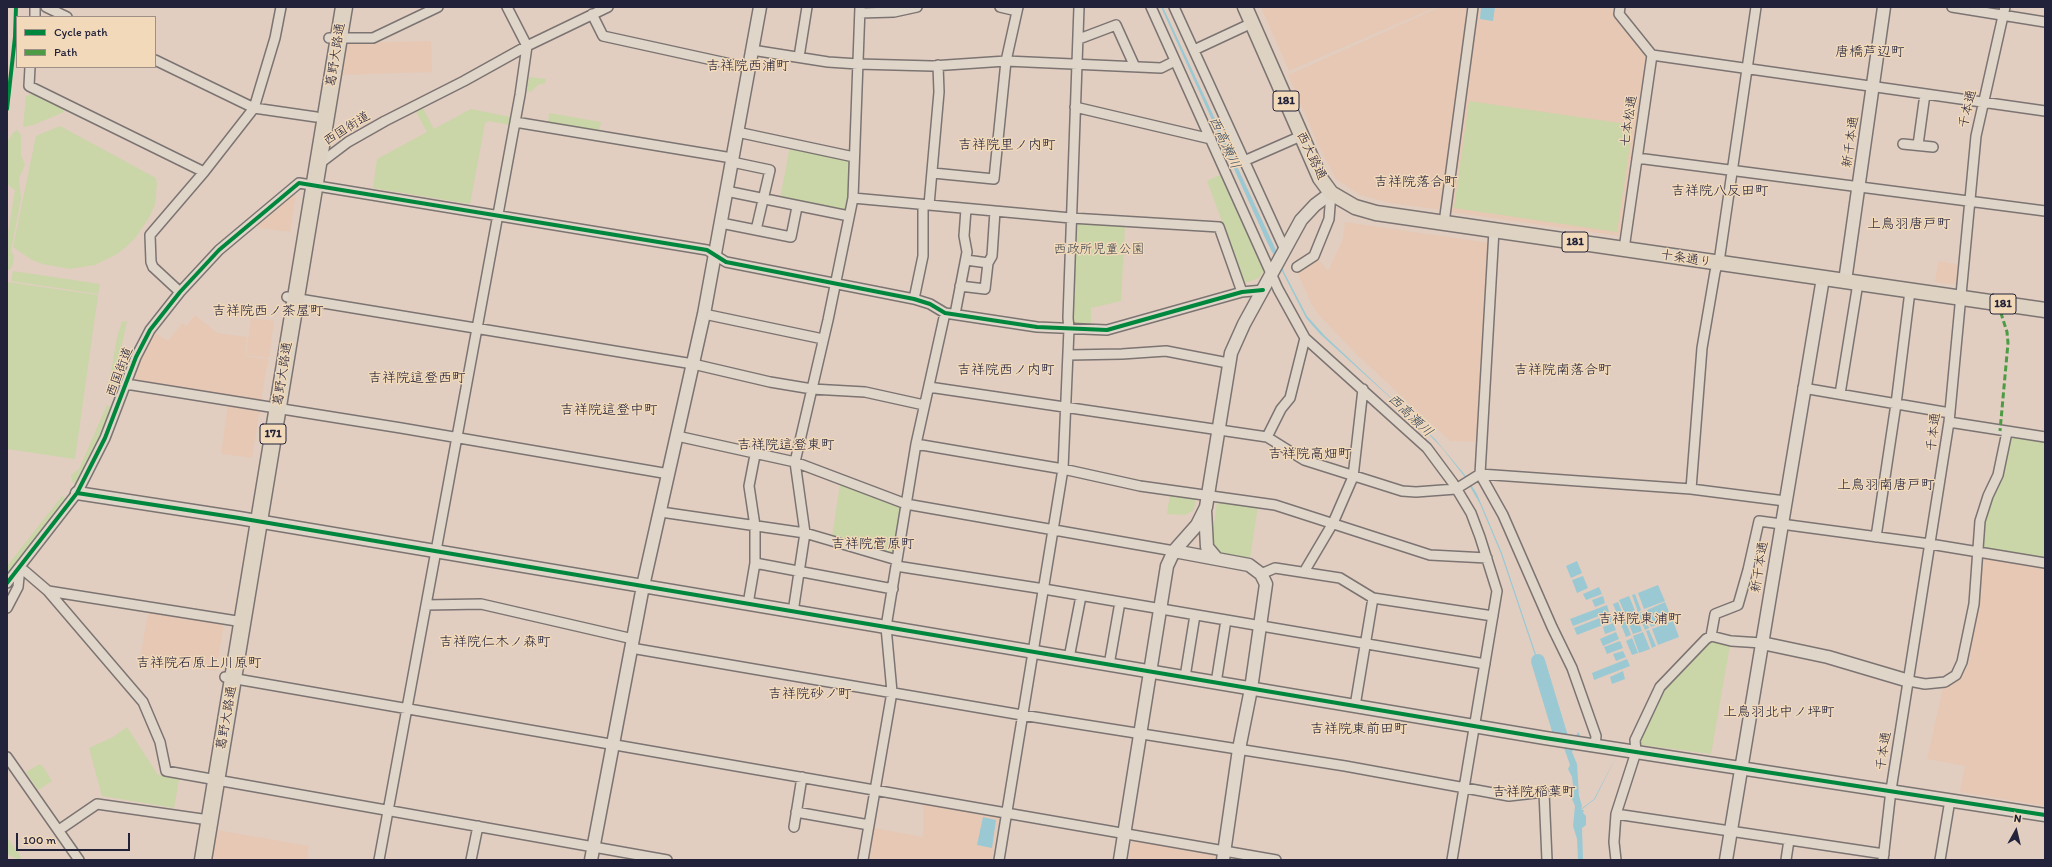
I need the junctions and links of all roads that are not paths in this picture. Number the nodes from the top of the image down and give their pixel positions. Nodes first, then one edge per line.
1 (46, 7) edge
2 (281, 7) edge
3 (335, 7) edge
4 (344, 7) edge
5 (438, 7) edge
6 (507, 7) edge
7 (608, 7) edge
8 (760, 7) edge
9 (807, 7) edge
10 (917, 7) edge
11 (1000, 7) edge
12 (1079, 7) edge
13 (1151, 7) edge
14 (1174, 7) edge
15 (1245, 7) edge
16 (1473, 7) edge
17 (1620, 7) edge
18 (1756, 7) edge
19 (1884, 7) edge
20 (1952, 7) edge
21 (1018, 9) edge
22 (860, 10) edge
23 (2005, 11) edge
24 (592, 14) junction
25 (65, 16) edge
26 (2045, 22) edge
27 (1252, 23) junction
28 (334, 38) junction
29 (1079, 39) junction
30 (527, 46) junction
31 (752, 50) junction
32 (1194, 50) junction
33 (1652, 55) junction
34 (799, 57) junction
35 (156, 60) edge
36 (1006, 61) junction
37 (1176, 61) junction
38 (858, 64) junction
39 (1077, 64) junction
40 (938, 65) junction
41 (1135, 67) junction
42 (30, 68) edge
43 (749, 68) junction
44 (1747, 68) junction
45 (1873, 86) junction
46 (1925, 94) junction
47 (1983, 102) junction
48 (1075, 107) junction
49 (254, 108) junction
50 (2045, 111) edge
51 (316, 117) junction
52 (515, 122) junction
53 (737, 132) junction
54 (1301, 136) junction
55 (1211, 139) junction
56 (1903, 144) dead end
57 (1918, 146) junction
58 (1932, 147) dead end
59 (854, 157) junction
60 (1637, 158) junction
61 (732, 160) junction
62 (1244, 161) junction
63 (317, 165) junction
64 (1732, 169) junction
65 (204, 172) junction
66 (932, 173) junction
67 (310, 184) junction
68 (1859, 188) junction
69 (726, 191) junction
70 (1331, 193) junction
71 (853, 198) junction
72 (763, 199) junction
73 (1970, 201) junction
74 (926, 205) junction
75 (797, 207) junction
76 (966, 208) junction
77 (995, 211) junction
78 (2045, 211) edge
79 (498, 215) junction
80 (849, 216) junction
81 (1071, 218) junction
82 (721, 223) junction
83 (1444, 223) junction
84 (756, 230) junction
85 (1494, 230) junction
86 (1624, 250) junction
87 (1284, 251) junction
88 (715, 255) junction
89 (966, 260) junction
90 (988, 263) junction
91 (1718, 264) junction
92 (1297, 267) dead end
93 (1273, 272) junction
94 (1823, 278) junction
95 (1852, 282) junction
96 (836, 284) junction
97 (960, 286) junction
98 (1262, 290) junction
99 (1910, 291) junction
100 (180, 292) junction
101 (1242, 292) junction
102 (291, 297) junction
103 (1961, 298) junction
104 (914, 299) junction
105 (2045, 310) edge
106 (946, 313) junction
107 (704, 314) junction
108 (955, 314) junction
109 (477, 328) junction
110 (1070, 329) junction
111 (1305, 338) junction
112 (823, 339) junction
113 (1068, 354) junction
114 (1228, 363) junction
115 (693, 364) junction
116 (126, 384) junction
117 (929, 387) junction
118 (1804, 388) junction
119 (812, 389) junction
120 (1363, 389) junction
121 (1840, 394) junction
122 (1896, 404) junction
123 (924, 405) junction
124 (273, 407) junction
125 (1066, 408) junction
126 (1949, 417) junction
127 (1219, 431) junction
128 (2007, 432) junction
129 (677, 436) junction
130 (456, 437) junction
131 (1267, 437) junction
132 (2045, 437) edge
133 (916, 444) junction
134 (755, 455) junction
135 (795, 462) junction
136 (1063, 469) junction
137 (669, 474) junction
138 (1479, 475) junction
139 (1353, 477) junction
140 (1457, 488) junction
141 (1691, 489) junction
142 (78, 493) junction
143 (1208, 496) junction
144 (1785, 501) junction
145 (906, 504) junction
146 (1205, 510) junction
147 (661, 512) junction
148 (255, 521) junction
149 (1333, 523) junction
150 (1781, 523) junction
151 (755, 526) junction
152 (1053, 530) junction
153 (805, 533) junction
154 (1876, 537) junction
155 (1930, 544) junction
156 (435, 551) junction
157 (1174, 551) junction
158 (1977, 551) junction
159 (1486, 558) junction
160 (1217, 559) junction
161 (755, 563) junction
162 (897, 563) junction
163 (2045, 563) edge
164 (20, 566) junction
165 (800, 572) junction
166 (1304, 572) junction
167 (1262, 574) junction
168 (7, 583) edge
169 (643, 586) junction
170 (893, 589) junction
171 (1044, 589) junction
172 (48, 591) junction
173 (1081, 596) junction
174 (1373, 598) junction
175 (1120, 602) junction
176 (748, 604) junction
177 (426, 605) junction
178 (7, 608) edge
179 (1160, 610) junction
180 (793, 612) junction
181 (1195, 615) junction
182 (1493, 616) junction
183 (1226, 620) junction
184 (238, 622) junction
185 (1260, 626) junction
186 (886, 627) junction
187 (1711, 636) junction
188 (1367, 643) junction
189 (1762, 643) junction
190 (632, 644) junction
191 (1032, 652) junction
192 (1069, 658) junction
193 (1485, 664) junction
194 (1109, 665) junction
195 (1149, 672) junction
196 (229, 678) junction
197 (1185, 678) junction
198 (1909, 681) junction
199 (1216, 683) junction
200 (1251, 689) junction
201 (892, 692) junction
202 (1354, 706) junction
203 (407, 707) junction
204 (1022, 714) junction
205 (1474, 726) junction
206 (1140, 734) junction
207 (613, 745) junction
208 (1595, 746) junction
209 (1239, 749) junction
210 (1632, 751) junction
211 (7, 757) edge
212 (1741, 768) junction
213 (802, 777) junction
214 (212, 780) junction
215 (1464, 787) junction
216 (875, 789) junction
217 (1891, 790) junction
218 (1950, 800) junction
219 (389, 810) junction
220 (796, 812) junction
221 (1007, 812) junction
222 (1616, 814) junction
223 (2045, 815) edge
224 (205, 820) junction
225 (869, 825) junction
226 (478, 826) junction
227 (794, 827) dead end
228 (59, 830) junction
229 (1731, 831) junction
230 (1124, 833) junction
231 (1789, 840) junction
232 (593, 847) junction
233 (1223, 855) edge
234 (1884, 857) edge
235 (79, 860) edge
236 (195, 860) edge
237 (203, 860) edge
238 (379, 860) edge
239 (471, 860) edge
240 (591, 860) edge
241 (667, 860) edge
242 (863, 860) edge
243 (999, 860) edge
244 (1120, 860) edge
245 (1276, 860) edge
246 (1452, 860) edge
247 (1547, 860) edge
248 (1616, 860) edge
249 (1726, 860) edge
250 (1786, 860) edge
251 (1940, 860) edge

1 - 25 street
2 - 49 street
3 - 28 highway, 葛野大路通 / 171
4 - 28 highway, 葛野大路通 / 171
5 - 28 street
6 - 30 street
7 - 24 street, 西国街道
8 - 31 street
9 - 34 street
10 - 22 street
11 - 21 street
12 - 29 street
13 - 37 street
14 - 32 street
15 - 27 main road, 西大路通 / 181
16 - 83 street
17 - 33 street
18 - 44 street
19 - 45 street, 新千本通
20 - 23 street
21 - 36 street
22 - 38 street
23 - 26 street
23 - 47 street, 千本通
24 - 30 street, 西国街道
24 - 43 street
27 - 32 street
27 - 54 main road, 西大路通 / 181
28 - 51 highway, 葛野大路通 / 171
28 - 63 highway, 葛野大路通 / 171
29 - 39 street
29 - 41 street
30 - 52 street
30 - 63 street, 西国街道
31 - 34 street
31 - 43 street
32 - 62 street
33 - 44 street
33 - 60 street, 七本松通
34 - 38 street
35 - 49 street
36 - 39 street
36 - 40 street
36 - 66 street
37 - 41 street
37 - 55 street
38 - 40 street
38 - 59 street
39 - 41 street
39 - 48 street
40 - 66 street
42 - 65 street
43 - 53 street
44 - 45 street
44 - 64 street
45 - 46 street
45 - 68 street, 新千本通
46 - 47 street
46 - 57 street
47 - 50 street
47 - 73 street, 千本通
48 - 55 street
48 - 81 street
49 - 51 street
49 - 65 street
51 - 67 highway, 葛野大路通 / 171
52 - 61 street
52 - 79 street
53 - 59 street
53 - 61 street
54 - 62 street
54 - 70 main road, 西大路通 / 181
55 - 93 street
56 - 57 street
57 - 58 street
59 - 71 street
60 - 64 street
60 - 86 street, 七本松通
61 - 69 street
61 - 72 street
62 - 87 street
63 - 67 highway, 葛野大路通 / 171
64 - 68 street
64 - 91 street
65 - 100 street
66 - 74 street
67 - 79 street
67 - 100 street, 西国街道
67 - 102 highway, 葛野大路通 / 171
68 - 73 street
68 - 95 street, 新千本通
69 - 72 street
69 - 82 street
70 - 83 main road, 十条通り / 181
70 - 87 street
70 - 92 street
71 - 74 street
71 - 80 street
72 - 75 street
72 - 84 street
73 - 78 street
73 - 103 street, 千本通
74 - 76 street
74 - 104 street
75 - 80 street
75 - 84 street
76 - 77 street
76 - 89 street
77 - 81 street
77 - 90 street
79 - 88 street
79 - 109 street
80 - 96 street
81 - 101 street
81 - 110 street
82 - 84 street
82 - 88 street
83 - 85 main road, 十条通り / 181
85 - 86 main road, 十条通り / 181
85 - 138 street
86 - 91 main road, 十条通り / 181
87 - 93 street
88 - 96 street
88 - 107 street
89 - 90 street
89 - 97 street
90 - 97 street
91 - 94 main road, 十条通り / 181
91 - 141 street
93 - 98 street
93 - 111 street
94 - 95 main road, 十条通り / 181
94 - 118 street, 新千本通
95 - 99 main road, 十条通り / 181
95 - 121 street
96 - 104 street
96 - 112 street
97 - 108 street
98 - 101 street
98 - 114 street
99 - 103 main road, 十条通り / 181
99 - 122 street
100 - 116 street, 西国街道
101 - 110 street
102 - 109 street
102 - 124 highway, 葛野大路通 / 171
103 - 105 main road, 十条通り / 181
103 - 126 street, 千本通
104 - 106 street
106 - 108 street
106 - 117 street
107 - 112 street
107 - 115 street
108 - 110 street
109 - 115 street
109 - 130 street
110 - 113 street
111 - 120 street
111 - 131 street
112 - 119 street
113 - 114 street
113 - 125 street
114 - 127 street
115 - 119 street
115 - 129 street
116 - 124 street
116 - 142 street, 西国街道
117 - 123 street
117 - 125 street
118 - 121 street
118 - 144 street, 新千本通
119 - 123 street
119 - 135 street
120 - 139 street
120 - 140 street
121 - 122 street
122 - 126 street
122 - 154 street
123 - 133 street
124 - 130 street
124 - 148 highway, 葛野大路通 / 171
125 - 127 street
125 - 136 street
126 - 128 street
126 - 155 street, 千本通
127 - 131 street
127 - 143 street
128 - 132 street
128 - 158 street
129 - 134 street
129 - 137 street
130 - 137 street
130 - 156 street
131 - 139 street
133 - 136 street
133 - 145 street
134 - 135 street
134 - 151 street
135 - 145 street
135 - 153 street
136 - 143 street
136 - 152 street
137 - 147 street
138 - 140 street
138 - 141 street
138 - 208 street
139 - 140 street
139 - 149 street
140 - 159 street
141 - 144 street
142 - 148 street
142 - 164 street, 西国街道
143 - 146 street
143 - 149 street
144 - 150 street, 新千本通
145 - 152 street
145 - 162 street
146 - 157 street
146 - 160 street
147 - 151 street
147 - 169 street
148 - 156 street
148 - 184 highway, 葛野大路通 / 171
149 - 159 street
149 - 166 street
150 - 154 street
150 - 187 street
150 - 189 street, 新千本通
151 - 153 street
151 - 161 street
152 - 157 street
152 - 171 street
153 - 162 street
153 - 165 street
154 - 155 street
155 - 158 street
155 - 198 street, 千本通
156 - 169 street
156 - 177 street
157 - 160 street
157 - 179 street
158 - 163 street
158 - 198 street
159 - 182 street
160 - 167 street
161 - 165 street
161 - 176 street
162 - 170 street
162 - 171 street
164 - 168 street, 西国街道
164 - 172 street
164 - 178 street
165 - 170 street
165 - 180 street
166 - 167 street
166 - 174 street
167 - 185 street
169 - 176 street
169 - 190 street
170 - 186 street
171 - 173 street
171 - 191 street
172 - 184 street
172 - 214 street
173 - 175 street
173 - 192 street
174 - 182 street
174 - 188 street
175 - 179 street
175 - 194 street
176 - 180 street
177 - 190 street
177 - 203 street
179 - 181 street
179 - 195 street
180 - 186 street
181 - 183 street
181 - 197 street
182 - 193 street
183 - 185 street
183 - 199 street
184 - 196 highway, 葛野大路通 / 171
185 - 188 street
185 - 200 street
186 - 191 street
186 - 201 street
187 - 189 street
187 - 210 street
188 - 193 street
188 - 202 street
189 - 198 street
189 - 212 street, 新千本通
190 - 201 street
190 - 207 street
191 - 192 street
191 - 204 street
192 - 194 street
193 - 205 street
194 - 195 street
195 - 197 street
195 - 206 street
196 - 203 street
196 - 214 highway, 葛野大路通 / 171
197 - 199 street
198 - 217 street, 千本通
199 - 200 street
200 - 202 street
200 - 209 street
201 - 204 street
201 - 216 street
202 - 205 street
203 - 207 street
203 - 219 street
204 - 206 street
204 - 221 street
205 - 208 street
205 - 215 street
206 - 209 street
206 - 230 street
207 - 213 street
207 - 232 street
208 - 210 street
209 - 215 street
209 - 233 street
210 - 212 street
210 - 222 street
211 - 228 street
212 - 217 street
212 - 229 street, 新千本通
213 - 216 street
213 - 220 street
214 - 219 street
214 - 224 highway, 葛野大路通 / 171
215 - 246 street
215 - 247 street
216 - 221 street
216 - 225 street
217 - 218 street
217 - 234 street, 千本通
218 - 223 street
218 - 251 street
219 - 226 street
219 - 238 street
220 - 225 street
220 - 227 street
221 - 230 street
221 - 243 street
222 - 229 street
222 - 248 street
224 - 228 street
224 - 236 highway, 葛野大路通 / 171
224 - 237 highway, 葛野大路通 / 171
225 - 242 street
226 - 232 street
226 - 239 street
228 - 235 street
229 - 231 street
229 - 249 street, 新千本通
230 - 233 street
230 - 244 street
231 - 234 street
231 - 250 street
232 - 240 street
232 - 241 street
233 - 245 street

